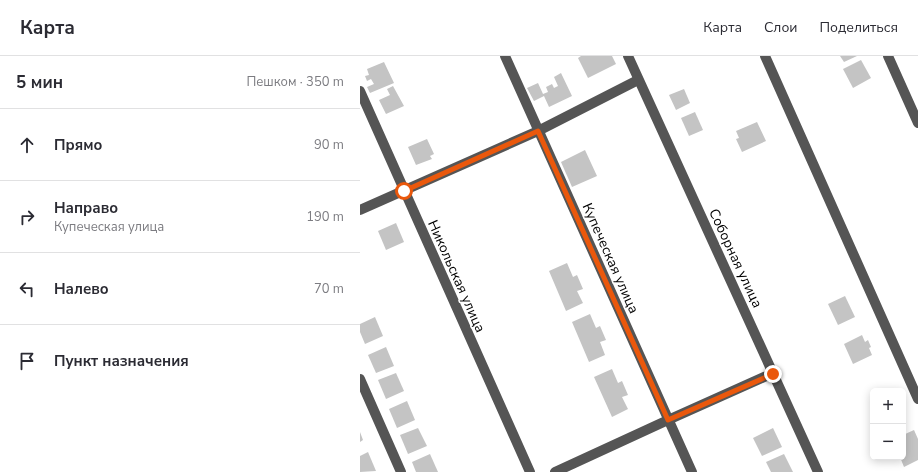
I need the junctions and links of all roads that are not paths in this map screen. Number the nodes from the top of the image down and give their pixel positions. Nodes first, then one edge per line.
1 (505, 56) edge
2 (628, 56) edge
3 (765, 56) edge
4 (888, 56) edge
5 (638, 80) junction
6 (360, 91) edge
7 (918, 123) edge
8 (538, 131) junction
9 (404, 191) junction
10 (360, 210) edge
11 (773, 374) junction
12 (360, 379) edge
13 (918, 399) edge
14 (668, 420) junction
15 (401, 472) edge
16 (530, 472) edge
17 (555, 472) edge
18 (692, 472) edge
19 (818, 472) edge

1 - 8 street, Купеческая улица
2 - 5 street, Соборная улица
3 - 13 street
4 - 7 street
5 - 8 street
5 - 11 street, Соборная улица
6 - 9 street, Никольская улица
8 - 9 street
8 - 14 street, Купеческая улица
9 - 10 street
9 - 16 street, Никольская улица
11 - 14 street
11 - 19 street, Соборная улица
12 - 15 street
14 - 17 street
14 - 18 street, Купеческая улица

